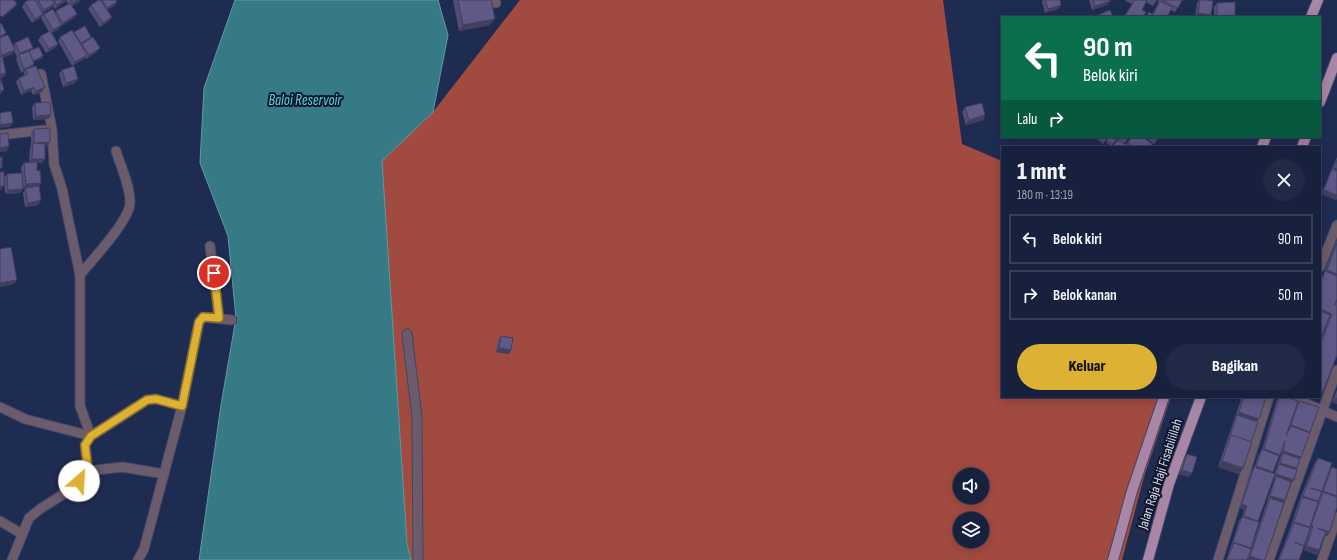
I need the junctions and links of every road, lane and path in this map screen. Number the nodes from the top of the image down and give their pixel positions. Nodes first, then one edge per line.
1 (1318, 0) edge
2 (1311, 16) edge
3 (1337, 58) edge
4 (41, 74) edge
5 (1321, 99) edge
6 (52, 129) junction
7 (0, 135) edge
8 (116, 151) dead end
9 (1337, 225) edge
10 (210, 246) dead end
11 (1321, 265) edge
12 (80, 275) junction
13 (219, 318) junction
14 (232, 320) dead end
15 (407, 334) dead end
16 (1337, 370) edge
17 (1164, 398) edge
18 (1201, 398) edge
19 (1269, 398) edge
20 (1294, 398) edge
21 (182, 406) junction
22 (0, 407) edge
23 (1321, 411) junction
24 (1337, 417) edge
25 (91, 436) junction
26 (88, 471) junction
27 (164, 474) junction
28 (1337, 517) edge
29 (0, 521) edge
30 (22, 534) junction
31 (12, 560) edge
32 (138, 560) edge
33 (418, 560) edge
34 (1113, 560) edge
35 (1148, 560) edge
36 (1218, 560) edge
37 (1269, 560) edge
38 (1322, 560) edge

1 - 2 main road
3 - 5 main road
4 - 6 street
6 - 7 street
6 - 12 street
8 - 12 street
9 - 11 street
10 - 13 street
12 - 25 street
13 - 14 street
13 - 21 street
15 - 33 street
16 - 23 street
17 - 34 main road, Jalan Raja Haji Fisabilillah
18 - 35 main road, Jalan Raja Haji Fisabilillah
19 - 36 street
20 - 23 street
21 - 25 street
21 - 27 street
22 - 25 street
23 - 24 street
23 - 37 street
25 - 26 street
26 - 27 street
26 - 30 street
27 - 32 street
28 - 38 street
29 - 30 street
30 - 31 street

